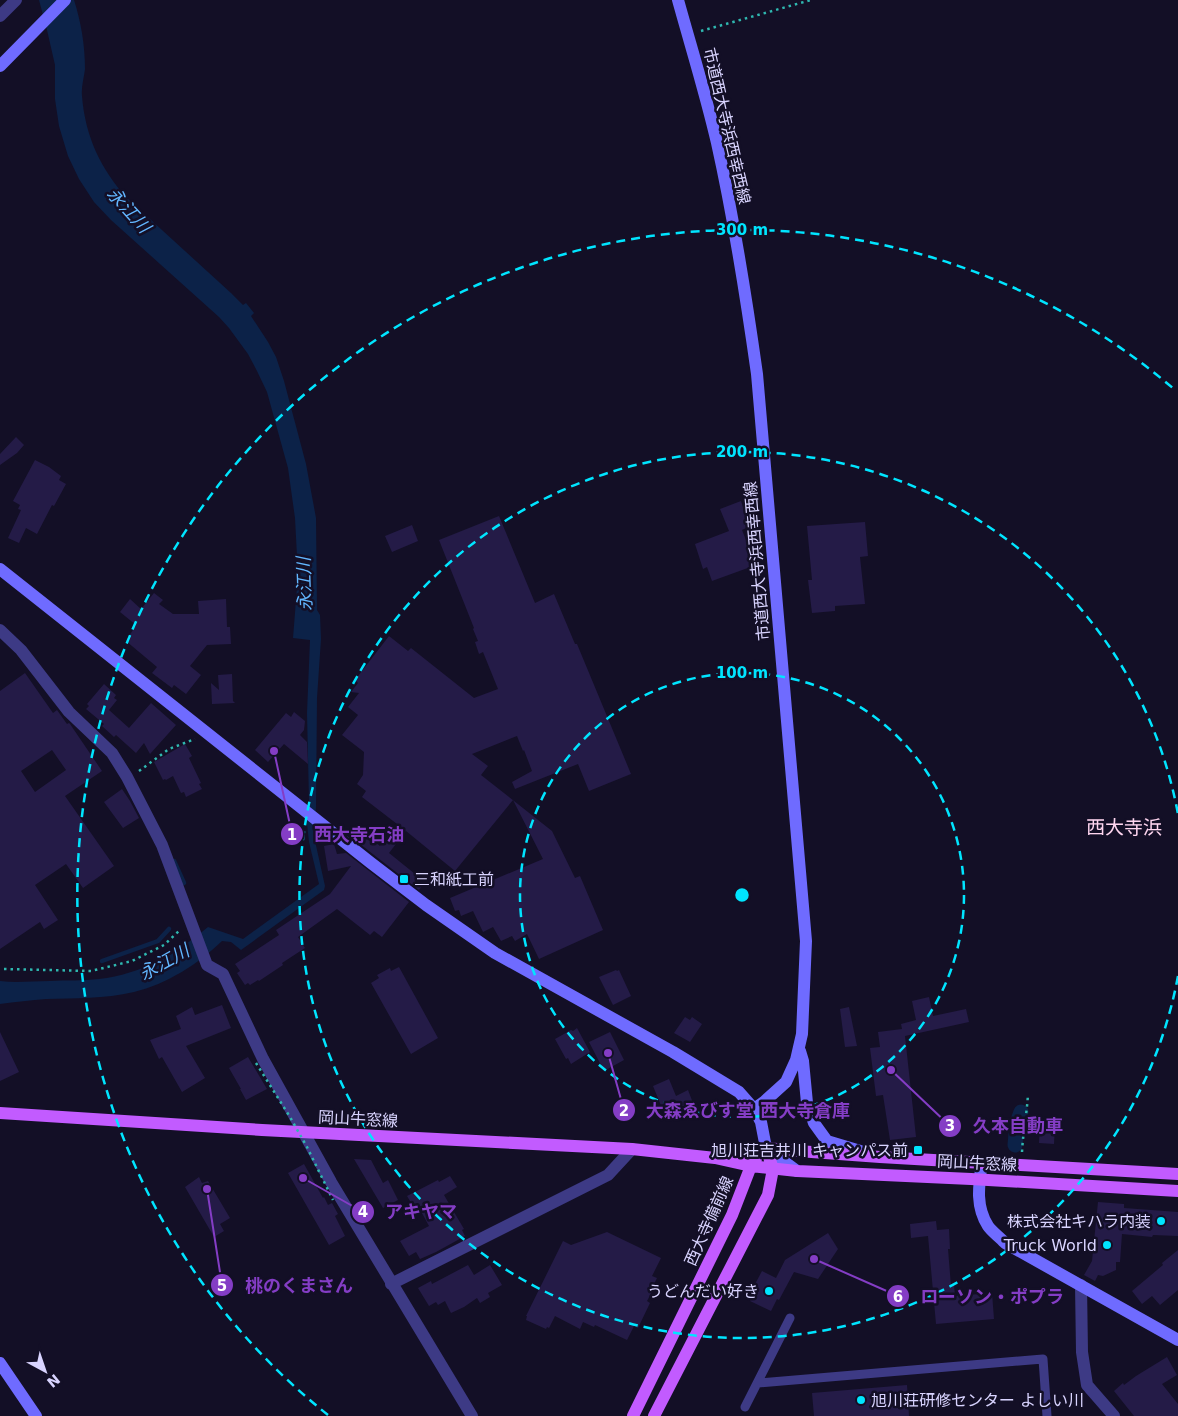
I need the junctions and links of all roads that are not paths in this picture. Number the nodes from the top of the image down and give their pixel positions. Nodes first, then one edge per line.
1 (16, 0) edge
2 (64, 0) edge
3 (678, 0) edge
4 (0, 16) edge
5 (0, 66) edge
6 (0, 569) edge
7 (0, 630) edge
8 (800, 1048) junction
9 (754, 1109) junction
10 (0, 1113) edge
11 (303, 1132) junction
12 (766, 1148) junction
13 (632, 1149) junction
14 (880, 1157) junction
15 (715, 1158) junction
16 (982, 1162) junction
17 (751, 1166) junction
18 (773, 1169) junction
19 (797, 1171) junction
20 (1178, 1174) edge
21 (980, 1179) junction
22 (1178, 1191) edge
23 (391, 1284) junction
24 (1081, 1285) junction
25 (790, 1318) dead end
26 (1178, 1340) edge
27 (0, 1363) edge
28 (758, 1383) junction
29 (745, 1407) dead end
30 (36, 1416) edge
31 (472, 1416) edge
32 (633, 1416) edge
33 (654, 1416) edge
34 (1047, 1416) edge
35 (1114, 1416) edge

1 - 4 street
2 - 5 street
3 - 8 street, 市道西大寺浜西幸西線
6 - 9 street
7 - 11 street
8 - 9 street, 市道西大寺浜西幸西線
8 - 14 street
9 - 12 street
10 - 11 main road, 岡山牛窓線
11 - 13 main road, 岡山牛窓線
11 - 23 street
12 - 14 main road, 岡山牛窓線
12 - 15 main road, 岡山牛窓線
12 - 17 main road, 西大寺備前線
12 - 18 main road
12 - 19 street
13 - 15 main road, 岡山牛窓線
13 - 23 street
14 - 16 main road, 岡山牛窓線
15 - 17 main road, 岡山牛窓線
16 - 20 main road, 岡山牛窓線
16 - 21 street
17 - 18 main road, 岡山牛窓線
17 - 32 main road, 西大寺備前線
18 - 19 main road, 岡山牛窓線
18 - 33 main road
19 - 21 main road, 岡山牛窓線
21 - 22 main road, 岡山牛窓線
21 - 24 street
23 - 31 street
24 - 26 street
24 - 35 street
25 - 28 lane
27 - 30 street
28 - 29 lane
28 - 34 lane

